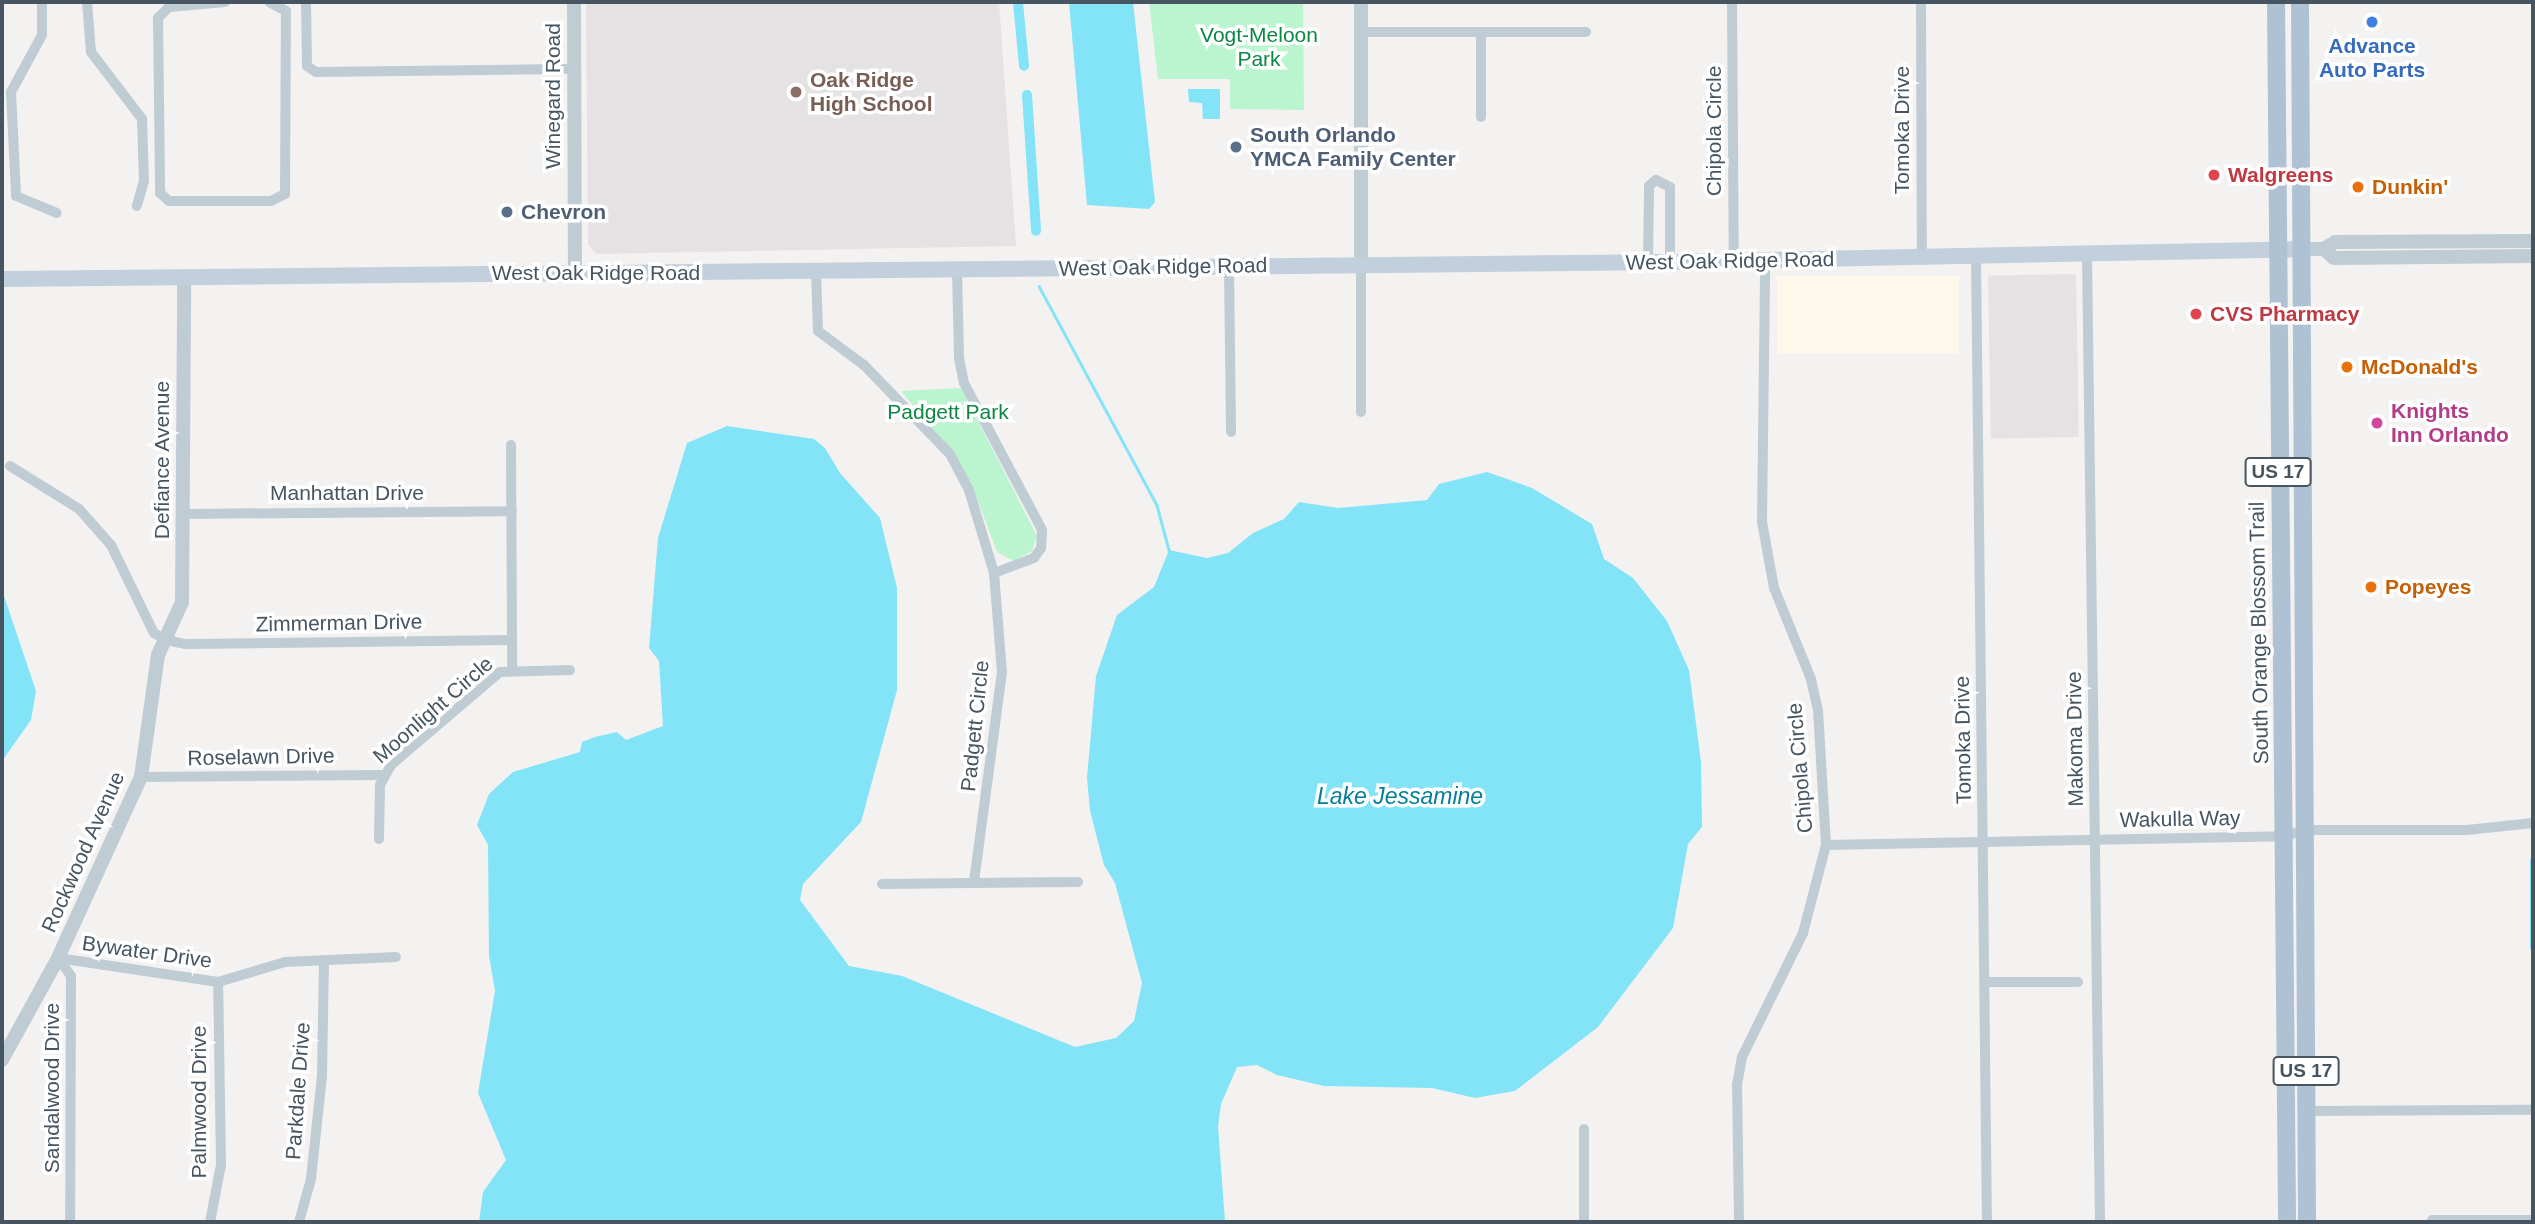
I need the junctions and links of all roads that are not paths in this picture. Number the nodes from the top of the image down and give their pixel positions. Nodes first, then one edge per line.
1 (42, 2) edge
2 (87, 2) edge
3 (225, 2) edge
4 (269, 2) edge
5 (306, 2) edge
6 (573, 2) edge
7 (1362, 2) edge
8 (1732, 2) edge
9 (1921, 2) edge
10 (2276, 2) edge
11 (2300, 2) edge
12 (1361, 32) junction
13 (1481, 32) junction
14 (1586, 32) dead end
15 (574, 69) junction
16 (1481, 117) dead end
17 (137, 206) dead end
18 (57, 213) dead end
19 (2533, 241) edge
20 (2304, 249) junction
21 (2324, 249) junction
22 (2275, 250) junction
23 (2087, 255) junction
24 (2533, 256) edge
25 (1976, 257) junction
26 (1922, 258) junction
27 (1765, 260) junction
28 (1734, 261) junction
29 (1648, 262) junction
30 (1670, 262) junction
31 (1361, 265) junction
32 (1229, 266) junction
33 (957, 269) junction
34 (816, 271) junction
35 (575, 273) junction
36 (184, 277) junction
37 (2, 278) edge
38 (1361, 412) dead end
39 (1231, 432) dead end
40 (511, 445) dead end
41 (10, 466) dead end
42 (512, 511) junction
43 (183, 514) junction
44 (994, 573) junction
45 (166, 640) junction
46 (512, 640) junction
47 (512, 668) junction
48 (570, 670) dead end
49 (382, 775) junction
50 (141, 777) junction
51 (2533, 823) edge
52 (2305, 830) junction
53 (2284, 836) junction
54 (379, 839) dead end
55 (2096, 840) junction
56 (1983, 842) junction
57 (1826, 845) junction
58 (1078, 882) dead end
59 (974, 883) junction
60 (882, 884) dead end
61 (396, 957) dead end
62 (58, 958) junction
63 (324, 960) junction
64 (218, 982) junction
65 (1984, 982) junction
66 (2078, 982) dead end
67 (2, 1060) edge
68 (2533, 1110) edge
69 (2306, 1111) junction
70 (2287, 1123) junction
71 (1584, 1129) dead end
72 (2306, 1144) junction
73 (2432, 1220) dead end
74 (2533, 1220) edge
75 (70, 1222) edge
76 (210, 1222) edge
77 (299, 1222) edge
78 (1584, 1222) edge
79 (1740, 1222) edge
80 (1987, 1222) edge
81 (2100, 1222) edge
82 (2287, 1222) edge
83 (2307, 1222) edge

1 - 18 street
2 - 17 street
3 - 4 street
5 - 15 street
6 - 15 street, Winegard Road
7 - 12 street
8 - 28 street, Chipola Circle
9 - 26 street, Tomoka Drive
10 - 22 main road, South Orange Blossom Trail / US 17
11 - 20 main road, South Orange Blossom Trail / US 17
12 - 13 street
12 - 31 street
13 - 14 street
13 - 16 street
15 - 35 street, Winegard Road
19 - 21 street, West Oak Ridge Road
20 - 21 street, West Oak Ridge Road
20 - 22 main road, West Oak Ridge Road
20 - 52 main road, South Orange Blossom Trail / US 17
21 - 24 street, West Oak Ridge Road
22 - 23 main road, West Oak Ridge Road
22 - 53 main road, South Orange Blossom Trail / US 17
23 - 25 main road, West Oak Ridge Road
23 - 55 street, Makoma Drive
25 - 26 main road, West Oak Ridge Road
25 - 56 street, Tomoka Drive
26 - 27 main road, West Oak Ridge Road
27 - 28 main road, West Oak Ridge Road
27 - 57 street, Chipola Circle
28 - 30 main road, West Oak Ridge Road
29 - 30 main road, West Oak Ridge Road
29 - 30 street
29 - 31 main road, West Oak Ridge Road
31 - 32 main road, West Oak Ridge Road
31 - 38 street
32 - 33 main road, West Oak Ridge Road
32 - 39 street
33 - 34 main road, West Oak Ridge Road
33 - 44 street
34 - 35 main road, West Oak Ridge Road
34 - 44 street, Padgett Circle
35 - 36 main road, West Oak Ridge Road
36 - 37 main road, West Oak Ridge Road
36 - 43 street, Defiance Avenue
40 - 42 street
41 - 45 street
42 - 43 street, Manhattan Drive
42 - 46 street
43 - 45 street, Defiance Avenue
44 - 59 street, Padgett Circle
45 - 46 street, Zimmerman Drive
45 - 50 street, Rockwood Avenue
46 - 47 street
47 - 48 street, Moonlight Circle
47 - 49 street, Moonlight Circle
49 - 50 street, Roselawn Drive
49 - 54 street, Moonlight Circle
50 - 62 street, Rockwood Avenue
51 - 52 street, Wakulla Way
52 - 53 street, Wakulla Way
52 - 69 main road, South Orange Blossom Trail / US 17
53 - 55 street, Wakulla Way
53 - 70 main road, South Orange Blossom Trail / US 17
55 - 56 street, Wakulla Way
55 - 81 street, Makoma Drive
56 - 57 street, Wakulla Way
56 - 65 street, Tomoka Drive
57 - 79 street, Chipola Circle
58 - 59 street
59 - 60 street
61 - 63 street, Bywater Drive
62 - 64 street, Bywater Drive
62 - 67 street, Rockwood Avenue
62 - 75 street, Sandalwood Drive
63 - 64 street, Bywater Drive
63 - 77 street, Parkdale Drive
64 - 76 street, Palmwood Drive
65 - 66 street
65 - 80 street, Tomoka Drive
68 - 69 street
69 - 72 main road, South Orange Blossom Trail / US 17
70 - 72 main road
70 - 82 main road, South Orange Blossom Trail / US 17
71 - 78 street
72 - 83 main road, South Orange Blossom Trail / US 17
73 - 74 street

